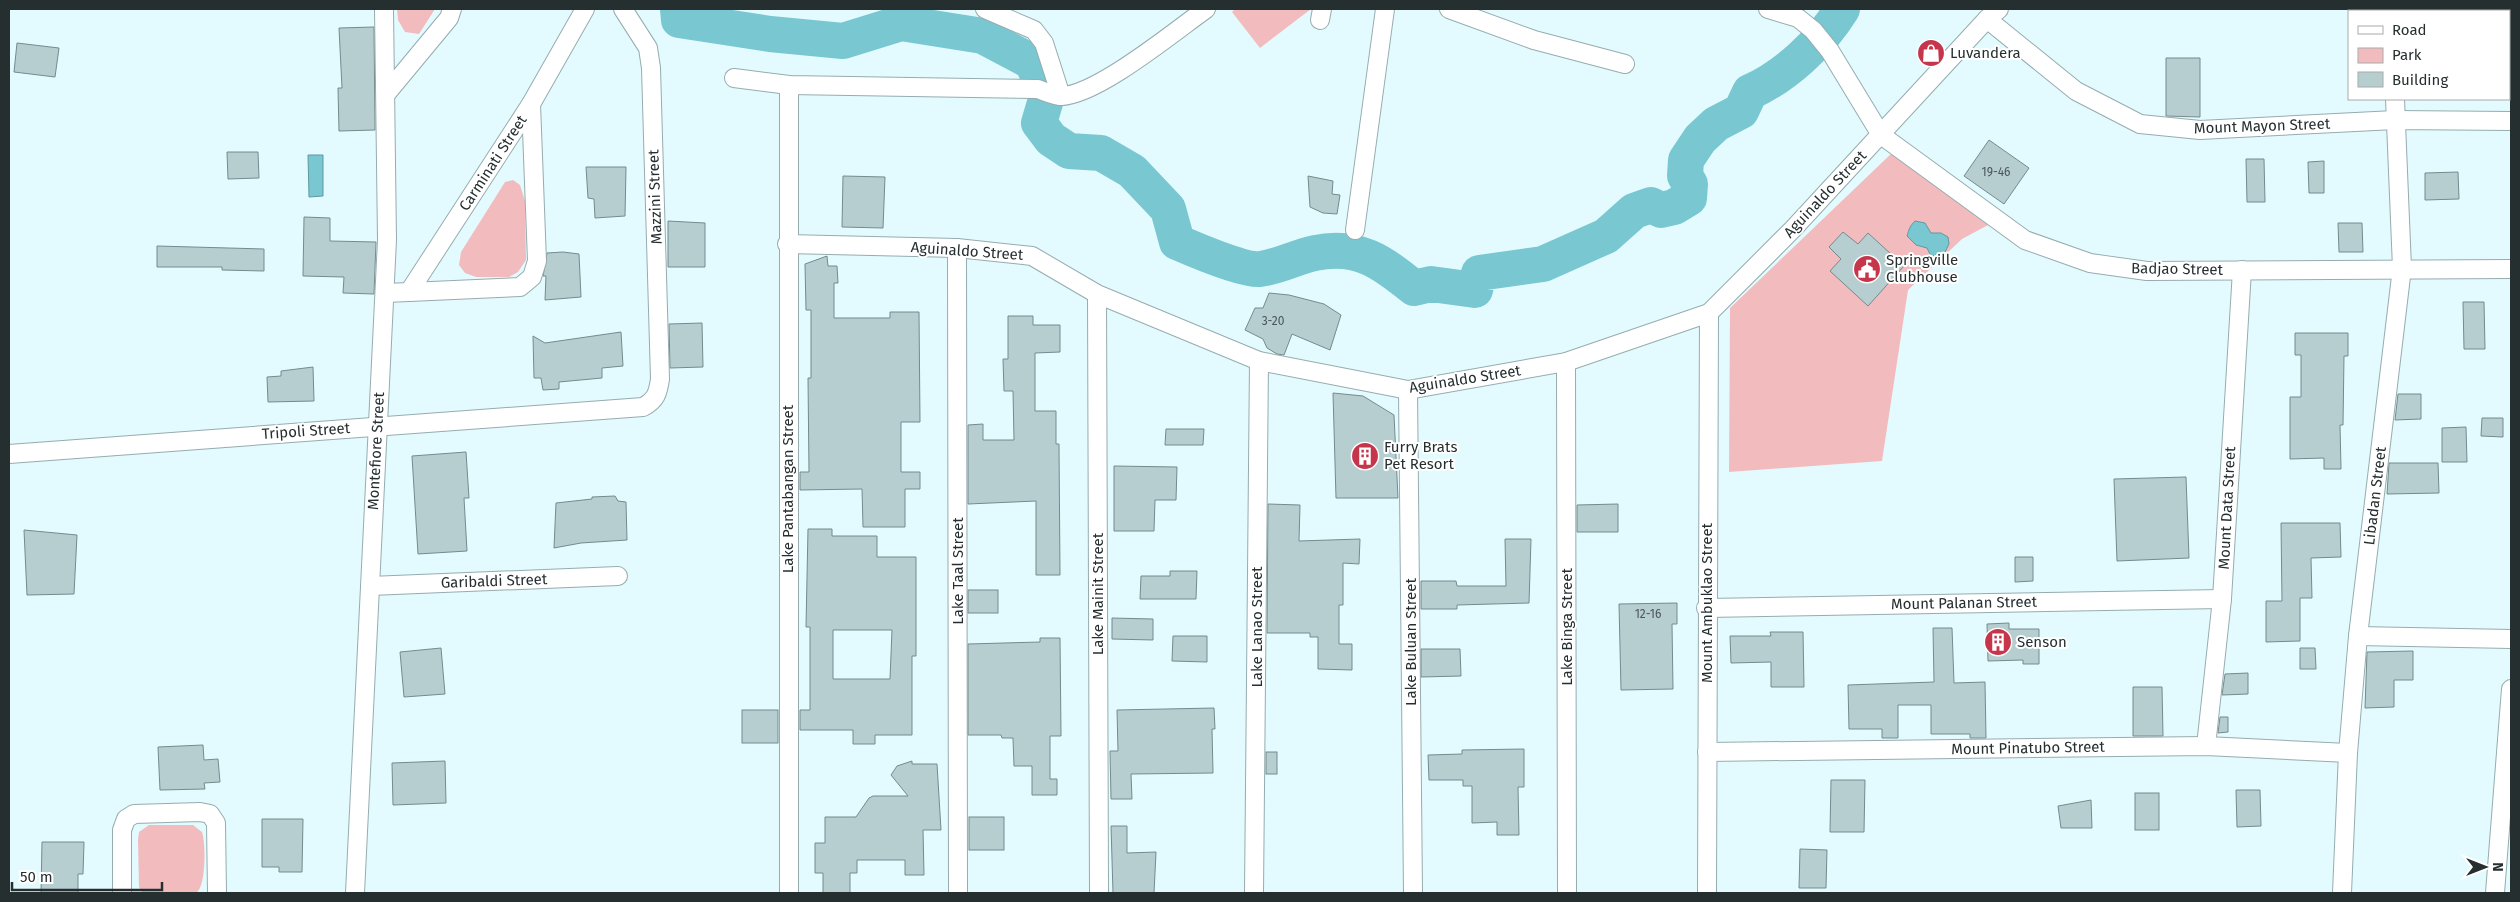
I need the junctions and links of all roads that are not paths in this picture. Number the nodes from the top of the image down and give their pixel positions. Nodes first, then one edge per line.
1 (384, 9) edge
2 (452, 9) edge
3 (585, 9) edge
4 (623, 9) edge
5 (985, 9) edge
6 (1206, 9) edge
7 (1385, 9) edge
8 (1449, 9) edge
9 (1768, 9) edge
10 (1993, 14) edge
11 (1808, 20) edge
12 (1625, 64) dead end
13 (734, 78) dead end
14 (789, 85) junction
15 (1051, 93) junction
16 (386, 94) junction
17 (2395, 100) edge
18 (531, 104) junction
19 (2394, 120) junction
20 (2511, 121) edge
21 (1881, 135) junction
22 (1355, 230) dead end
23 (787, 244) junction
24 (957, 248) junction
25 (2402, 268) junction
26 (2511, 269) edge
27 (2242, 270) junction
28 (409, 292) junction
29 (385, 293) junction
30 (1097, 294) junction
31 (1709, 313) junction
32 (1259, 361) junction
33 (1566, 362) junction
34 (1408, 390) junction
35 (658, 394) joint
36 (377, 426) junction
37 (9, 454) edge
38 (618, 576) dead end
39 (370, 586) junction
40 (2222, 599) junction
41 (1706, 608) junction
42 (2358, 636) junction
43 (2511, 639) edge
44 (2511, 689) edge
45 (2206, 746) junction
46 (1707, 752) junction
47 (2348, 753) junction
48 (122, 893) edge
49 (217, 893) edge
50 (355, 893) edge
51 (789, 893) edge
52 (958, 893) edge
53 (1099, 893) edge
54 (1254, 893) edge
55 (1412, 893) edge
56 (1567, 893) edge
57 (1707, 893) edge
58 (2342, 893) edge
59 (2494, 893) edge

1 - 16 street, Montefiore Street
2 - 16 street
3 - 18 street, Carminati Street
4 - 35 street, Mazzini Street
5 - 15 street
6 - 15 street
7 - 22 street
8 - 12 street
9 - 11 street
10 - 19 street, Mount Mayon Street
10 - 21 street, Aguinaldo Street
11 - 21 street
13 - 14 street
14 - 15 street
14 - 23 street, Lake Pantabangan Street
16 - 29 street, Montefiore Street
17 - 19 street, Libadan Street
18 - 28 street, Carminati Street
18 - 28 street
19 - 20 street, Mount Mayon Street
19 - 25 street, Libadan Street
21 - 27 street, Badjao Street
21 - 31 street, Aguinaldo Street
23 - 24 street, Aguinaldo Street
23 - 51 street, Lake Pantabangan Street
24 - 30 street, Aguinaldo Street
24 - 52 street, Lake Taal Street
25 - 26 street, Badjao Street
25 - 27 street, Badjao Street
25 - 42 street, Libadan Street
27 - 40 street, Mount Data Street
28 - 29 street
29 - 36 street, Montefiore Street
30 - 32 street, Aguinaldo Street
30 - 53 street, Lake Mainit Street
31 - 33 street, Aguinaldo Street
31 - 41 street, Mount Ambuklao Street
32 - 34 street, Aguinaldo Street
32 - 54 street, Lake Lanao Street
33 - 34 street, Aguinaldo Street
33 - 56 street, Lake Binga Street
34 - 55 street, Lake Buluan Street
35 - 36 street, Tripoli Street
36 - 37 street, Tripoli Street
36 - 39 street, Montefiore Street
38 - 39 street, Garibaldi Street
39 - 50 street, Montefiore Street
40 - 41 street, Mount Palanan Street
40 - 45 street, Mount Data Street
41 - 46 street, Mount Ambuklao Street
42 - 43 street
42 - 47 street, Libadan Street
44 - 59 street
45 - 46 street, Mount Pinatubo Street
45 - 47 street, Mount Pinatubo Street
46 - 57 street, Mount Ambuklao Street
47 - 58 street, Libadan Street
48 - 49 street

